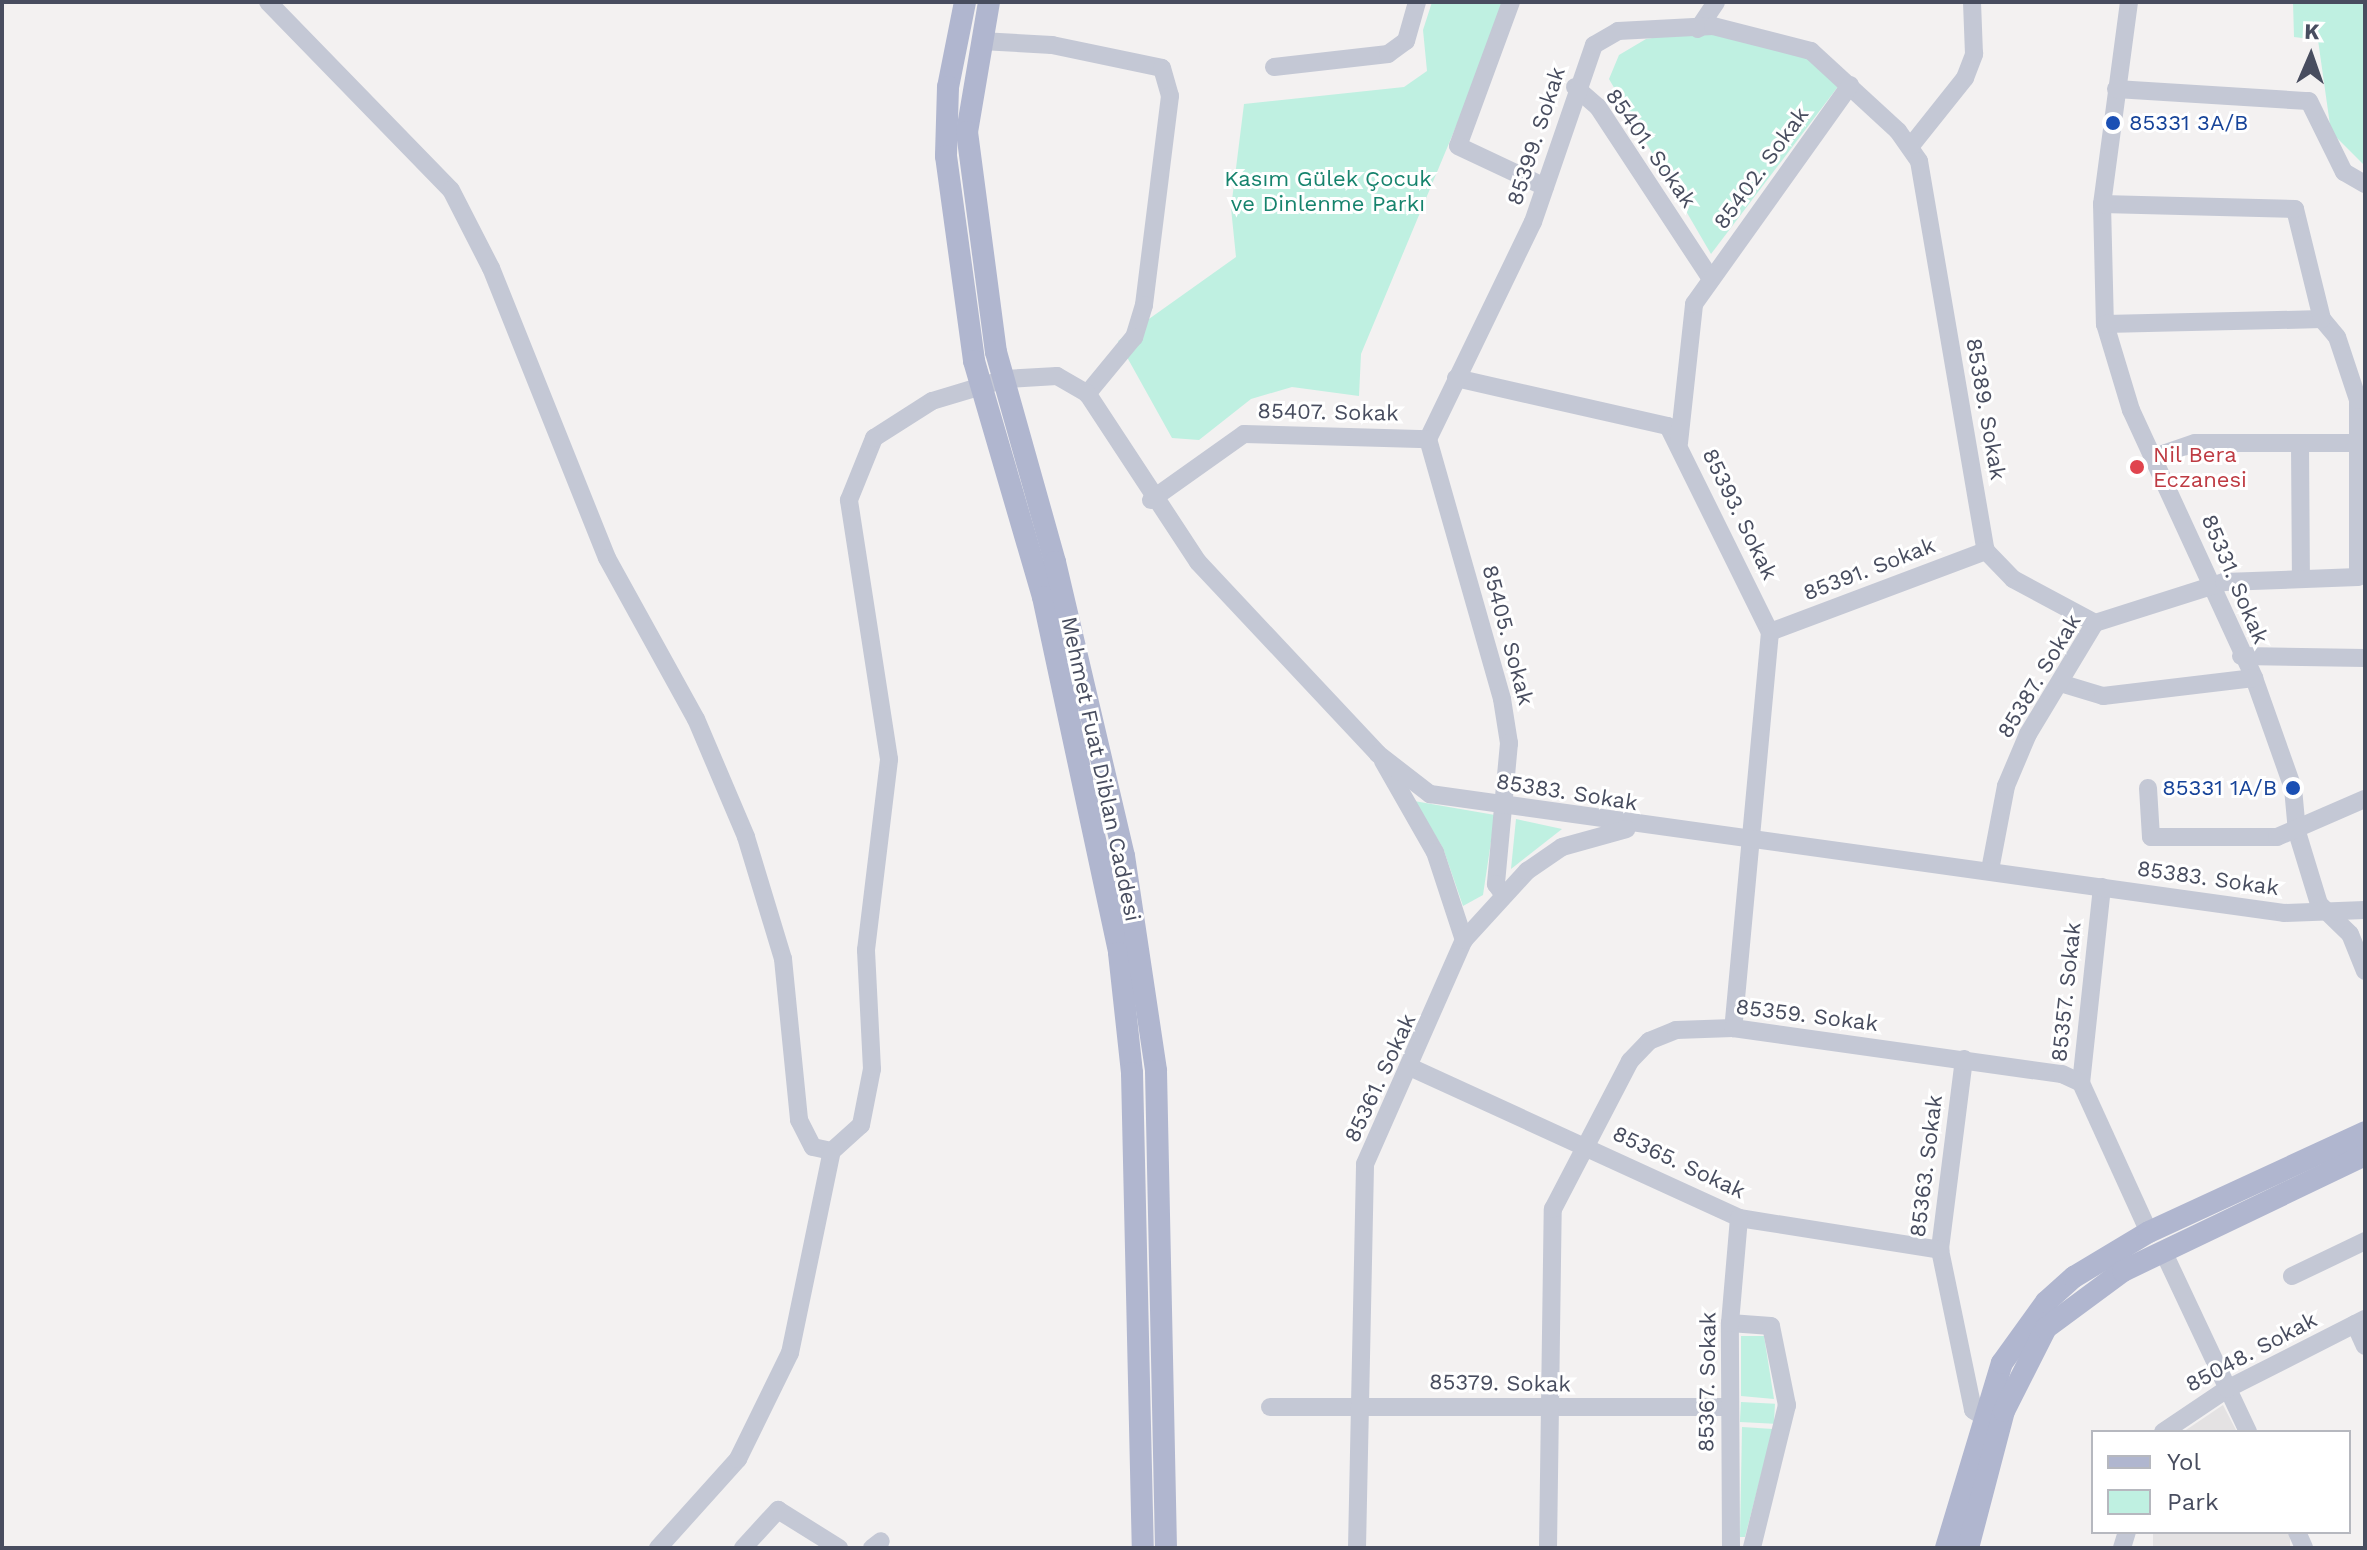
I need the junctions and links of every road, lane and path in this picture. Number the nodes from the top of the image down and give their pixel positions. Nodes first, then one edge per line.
1 (268, 2) edge
2 (965, 2) edge
3 (989, 2) edge
4 (1417, 2) edge
5 (1511, 2) edge
6 (1716, 2) edge
7 (1972, 2) edge
8 (2129, 2) edge
9 (1698, 29) junction
10 (981, 41) junction
11 (1274, 67) dead end
12 (1850, 85) junction
13 (1575, 87) junction
14 (2116, 89) junction
15 (1910, 147) junction
16 (2365, 184) edge
17 (1545, 187) junction
18 (2102, 204) junction
19 (1711, 279) junction
20 (2322, 319) junction
21 (2105, 324) junction
22 (1456, 378) junction
23 (1005, 379) junction
24 (981, 385) junction
25 (1087, 394) junction
26 (1428, 439) junction
27 (1679, 443) junction
28 (2300, 444) junction
29 (2361, 444) edge
30 (2154, 457) junction
31 (1151, 500) junction
32 (1986, 551) junction
33 (2301, 577) junction
34 (2212, 585) junction
35 (2095, 623) junction
36 (1770, 632) junction
37 (2241, 656) junction
38 (2365, 658) edge
39 (2254, 678) junction
40 (2060, 683) junction
41 (1378, 754) junction
42 (2148, 788) dead end
43 (2365, 799) edge
44 (1504, 806) junction
45 (1633, 827) junction
46 (2297, 832) junction
47 (1747, 839) junction
48 (1990, 870) junction
49 (2102, 887) junction
50 (1503, 894) junction
51 (2365, 910) edge
52 (2332, 916) junction
53 (1464, 940) junction
54 (2365, 971) edge
55 (1733, 1028) junction
56 (1964, 1059) junction
57 (1412, 1068) junction
58 (2081, 1083) junction
59 (2365, 1132) edge
60 (1587, 1147) junction
61 (832, 1151) junction
62 (2365, 1155) edge
63 (1739, 1218) junction
64 (2149, 1232) junction
65 (2365, 1241) edge
66 (1940, 1250) junction
67 (2163, 1251) junction
68 (2292, 1276) dead end
69 (2360, 1322) edge
70 (1730, 1323) junction
71 (2365, 1346) edge
72 (2227, 1389) junction
73 (1357, 1405) junction
74 (1270, 1407) dead end
75 (1729, 1407) junction
76 (1549, 1408) junction
77 (1981, 1415) junction
78 (2166, 1430) edge
79 (2247, 1430) edge
80 (658, 1548) edge
81 (743, 1548) edge
82 (839, 1548) edge
83 (1143, 1548) edge
84 (1166, 1548) edge
85 (1357, 1548) edge
86 (1548, 1548) edge
87 (1731, 1548) edge
88 (1752, 1548) edge
89 (1946, 1548) edge
90 (1968, 1548) edge

1 - 61 street
2 - 24 main road, Mehmet Fuat Diblan Caddesi
3 - 10 main road, Mehmet Fuat Diblan Caddesi
4 - 11 street
5 - 17 street
6 - 9 street
7 - 15 street
8 - 14 street, 85331. Sokak
9 - 12 street, 85399. Sokak
9 - 13 street, 85399. Sokak
10 - 23 main road, Mehmet Fuat Diblan Caddesi
10 - 25 street
12 - 15 street, 85399. Sokak
12 - 19 street, 85402. Sokak
13 - 17 street, 85399. Sokak
13 - 19 street, 85401. Sokak
14 - 16 street
14 - 18 street, 85331. Sokak
15 - 32 street, 85389. Sokak
17 - 22 street, 85399. Sokak
18 - 20 street
18 - 21 street, 85331. Sokak
19 - 27 street, 85402. Sokak
20 - 21 street
20 - 29 street
21 - 30 street, 85331. Sokak
22 - 26 street, 85399. Sokak
22 - 27 street, 85393. Sokak
23 - 24 street
23 - 25 street
23 - 84 main road, Mehmet Fuat Diblan Caddesi
24 - 61 street
24 - 83 main road, Mehmet Fuat Diblan Caddesi
25 - 31 street, 85383. Sokak
26 - 31 street, 85407. Sokak
26 - 44 street, 85405. Sokak
27 - 36 street, 85393. Sokak
28 - 29 street
28 - 30 street
28 - 33 street
29 - 33 street, 85387. Sokak
30 - 34 street, 85331. Sokak
31 - 41 street, 85383. Sokak
32 - 35 street
32 - 36 street, 85391. Sokak
33 - 34 street, 85387. Sokak
34 - 35 street, 85387. Sokak
34 - 37 street, 85331. Sokak
35 - 40 street, 85387. Sokak
36 - 47 street
37 - 38 street
37 - 39 street, 85331. Sokak
39 - 40 street
39 - 46 street, 85331. Sokak
40 - 48 street, 85387. Sokak
41 - 44 street, 85383. Sokak
41 - 53 street
42 - 46 street
43 - 46 street
44 - 45 street, 85383. Sokak
44 - 50 street, 85405. Sokak
45 - 47 street, 85383. Sokak
45 - 50 street, 85361. Sokak
46 - 52 street, 85331. Sokak
47 - 48 street, 85383. Sokak
47 - 55 street
48 - 49 street, 85383. Sokak
49 - 52 street, 85383. Sokak
49 - 58 street, 85357. Sokak
50 - 53 street, 85361. Sokak
51 - 52 street, 85383. Sokak
52 - 54 street, 85331. Sokak
53 - 57 street, 85361. Sokak
55 - 56 street, 85359. Sokak
55 - 60 street, 85359. Sokak
56 - 58 street, 85359. Sokak
56 - 66 street, 85363. Sokak
57 - 60 street, 85365. Sokak
57 - 73 street, 85361. Sokak
58 - 64 street, 85357. Sokak
59 - 64 main road
60 - 63 street, 85365. Sokak
60 - 76 street, 85359. Sokak
61 - 80 street
62 - 67 main road
63 - 66 street, 85365. Sokak
63 - 70 street, 85367. Sokak
64 - 77 main road
65 - 68 street
66 - 77 street, 85363. Sokak
67 - 72 street
67 - 90 main road
69 - 71 street
69 - 72 street, 85048. Sokak
70 - 75 street, 85367. Sokak
70 - 88 street
72 - 78 street, 85048. Sokak
72 - 79 street
73 - 74 street, 85379. Sokak
73 - 76 street, 85379. Sokak
73 - 85 street, 85361. Sokak
75 - 76 street, 85379. Sokak
75 - 87 street, 85367. Sokak
76 - 86 street, 85359. Sokak
77 - 89 main road
81 - 82 street

